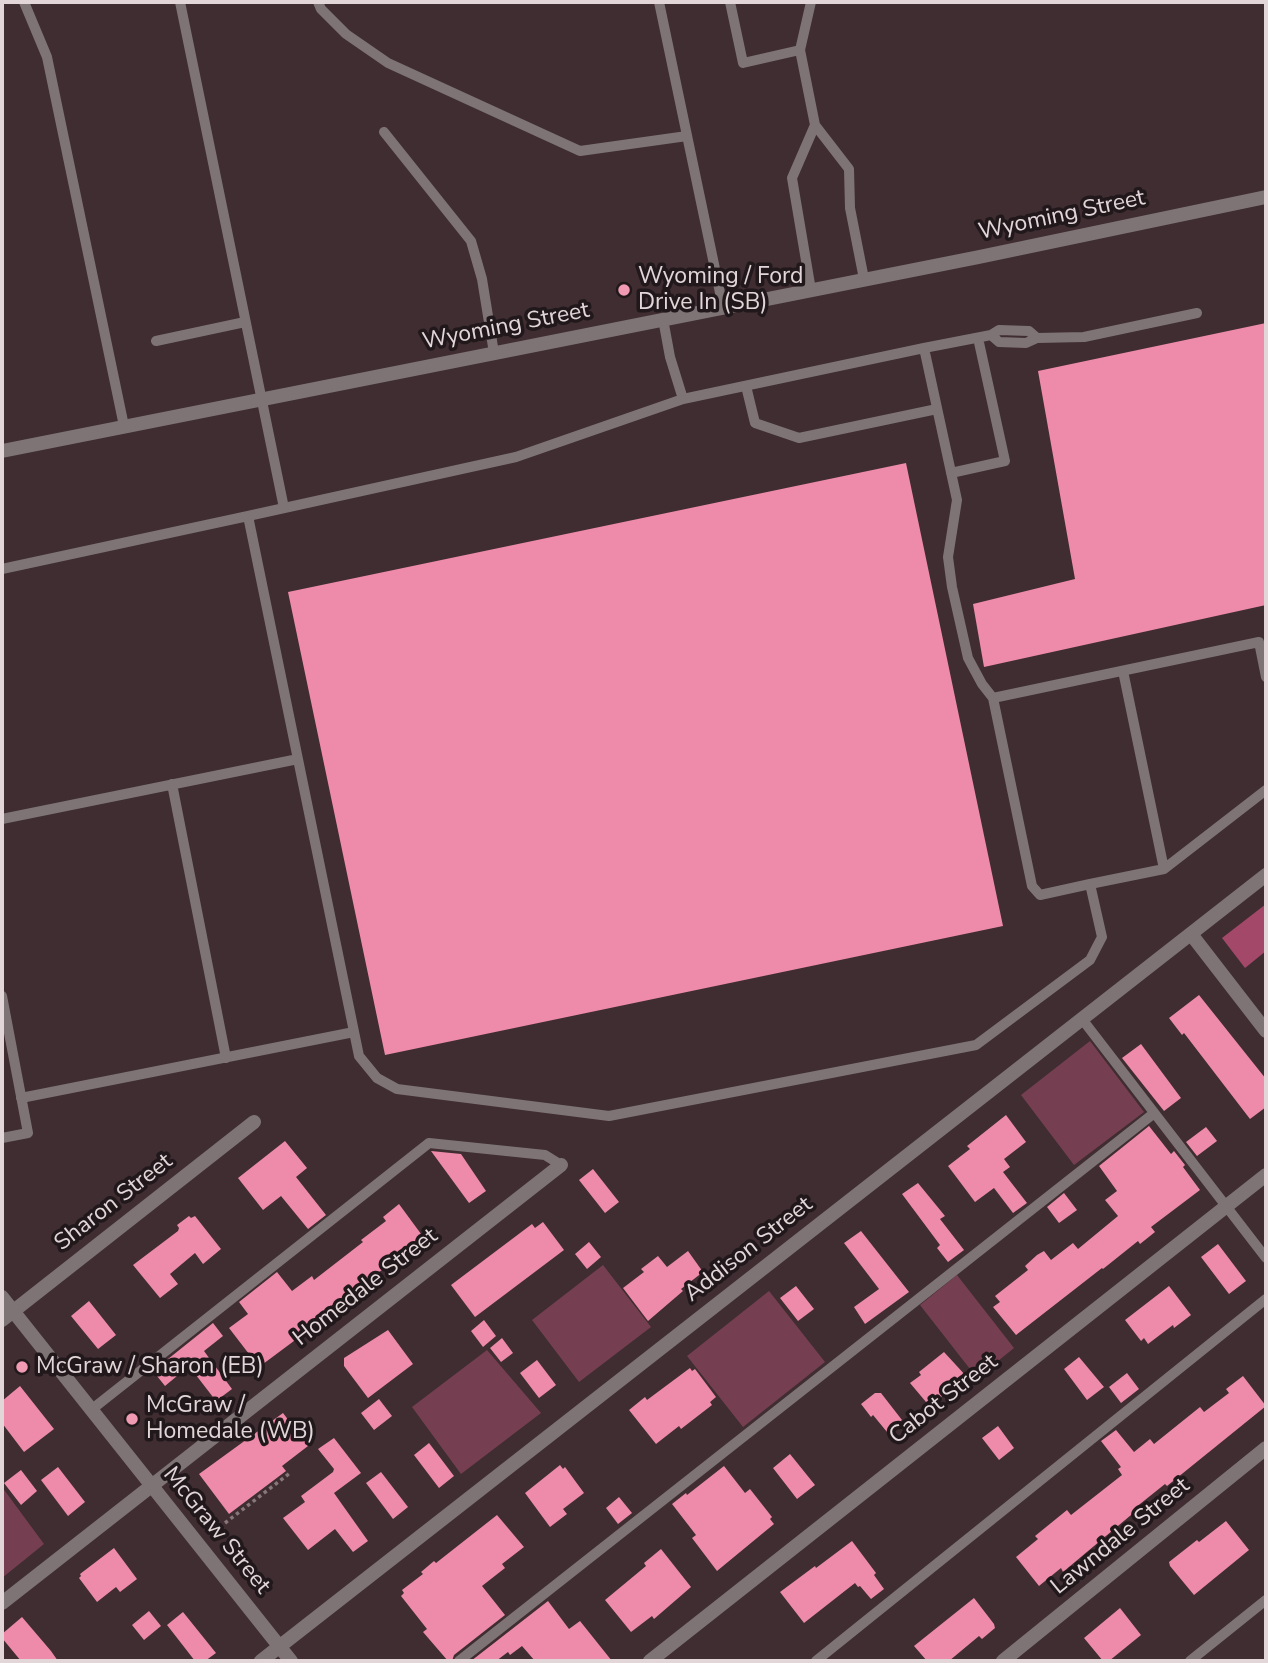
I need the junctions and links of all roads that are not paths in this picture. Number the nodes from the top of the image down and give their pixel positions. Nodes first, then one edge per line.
1 (24, 2) edge
2 (180, 2) edge
3 (318, 2) edge
4 (659, 2) edge
5 (730, 2) edge
6 (811, 2) edge
7 (800, 50) junction
8 (815, 125) junction
9 (383, 132) dead end
10 (687, 136) junction
11 (1266, 197) edge
12 (864, 279) junction
13 (811, 290) junction
14 (723, 307) junction
15 (1197, 313) dead end
16 (663, 319) junction
17 (246, 322) junction
18 (978, 338) junction
19 (156, 341) dead end
20 (924, 348) junction
21 (494, 353) junction
22 (746, 386) junction
23 (262, 399) junction
24 (683, 399) junction
25 (937, 409) junction
26 (124, 426) junction
27 (2, 451) edge
28 (951, 473) junction
29 (284, 508) junction
30 (248, 516) junction
31 (2, 569) edge
32 (1123, 671) junction
33 (1266, 677) edge
34 (993, 698) junction
35 (298, 759) junction
36 (172, 784) junction
37 (1266, 790) edge
38 (2, 819) edge
39 (1164, 869) junction
40 (1266, 875) edge
41 (1090, 884) junction
42 (1191, 934) junction
43 (2, 996) edge
44 (1082, 1019) junction
45 (1266, 1031) edge
46 (354, 1032) junction
47 (226, 1058) junction
48 (21, 1098) junction
49 (1153, 1114) junction
50 (254, 1122) dead end
51 (2, 1138) edge
52 (561, 1165) joint
53 (1266, 1175) edge
54 (1226, 1206) junction
55 (1266, 1258) edge
56 (2, 1297) edge
57 (1266, 1299) edge
58 (7, 1316) edge
59 (91, 1409) junction
60 (1266, 1448) edge
61 (150, 1485) junction
62 (1266, 1600) edge
63 (2, 1603) edge
64 (279, 1647) junction
65 (261, 1661) edge
66 (291, 1661) edge
67 (459, 1661) edge
68 (650, 1661) edge
69 (816, 1661) edge
70 (1003, 1661) edge
71 (1190, 1661) edge

1 - 26 lane
2 - 17 lane
3 - 10 lane
4 - 10 lane
5 - 7 lane
6 - 7 lane
7 - 8 lane
8 - 12 lane
8 - 13 lane
9 - 21 lane
10 - 14 lane
11 - 12 street, Wyoming Street
12 - 13 street, Wyoming Street
13 - 14 street, Wyoming Street
14 - 16 street, Wyoming Street
15 - 18 lane
16 - 21 street, Wyoming Street
16 - 24 lane
17 - 19 lane
17 - 23 lane
18 - 20 lane
18 - 28 lane
20 - 22 lane
20 - 25 lane
21 - 23 street, Wyoming Street
22 - 24 lane
22 - 25 lane
23 - 26 street, Wyoming Street
23 - 29 lane
24 - 29 lane
25 - 28 lane
26 - 27 street, Wyoming Street
28 - 34 lane
29 - 30 lane
30 - 31 lane
30 - 35 lane
32 - 33 lane
32 - 34 lane
32 - 39 lane
34 - 41 lane
35 - 36 lane
35 - 46 lane
36 - 38 lane
36 - 47 lane
37 - 39 lane
39 - 41 lane
40 - 42 street, Addison Street
41 - 46 lane
42 - 44 street, Addison Street
42 - 45 street
43 - 48 lane
44 - 49 lane
44 - 64 street, Addison Street
46 - 47 lane
47 - 48 lane
48 - 51 lane
49 - 54 lane
49 - 67 lane
50 - 58 street, Sharon Street
52 - 59 lane
52 - 61 street, Homedale Street
53 - 54 street, Cabot Street
54 - 55 lane
54 - 68 street, Cabot Street
56 - 58 street, McGraw Street
57 - 69 lane
58 - 59 street, McGraw Street
59 - 61 street, McGraw Street
60 - 70 street, Lawndale Street
61 - 63 street, Homedale Street
61 - 64 street, McGraw Street
62 - 71 lane
64 - 65 street, Addison Street
64 - 66 street, McGraw Street

